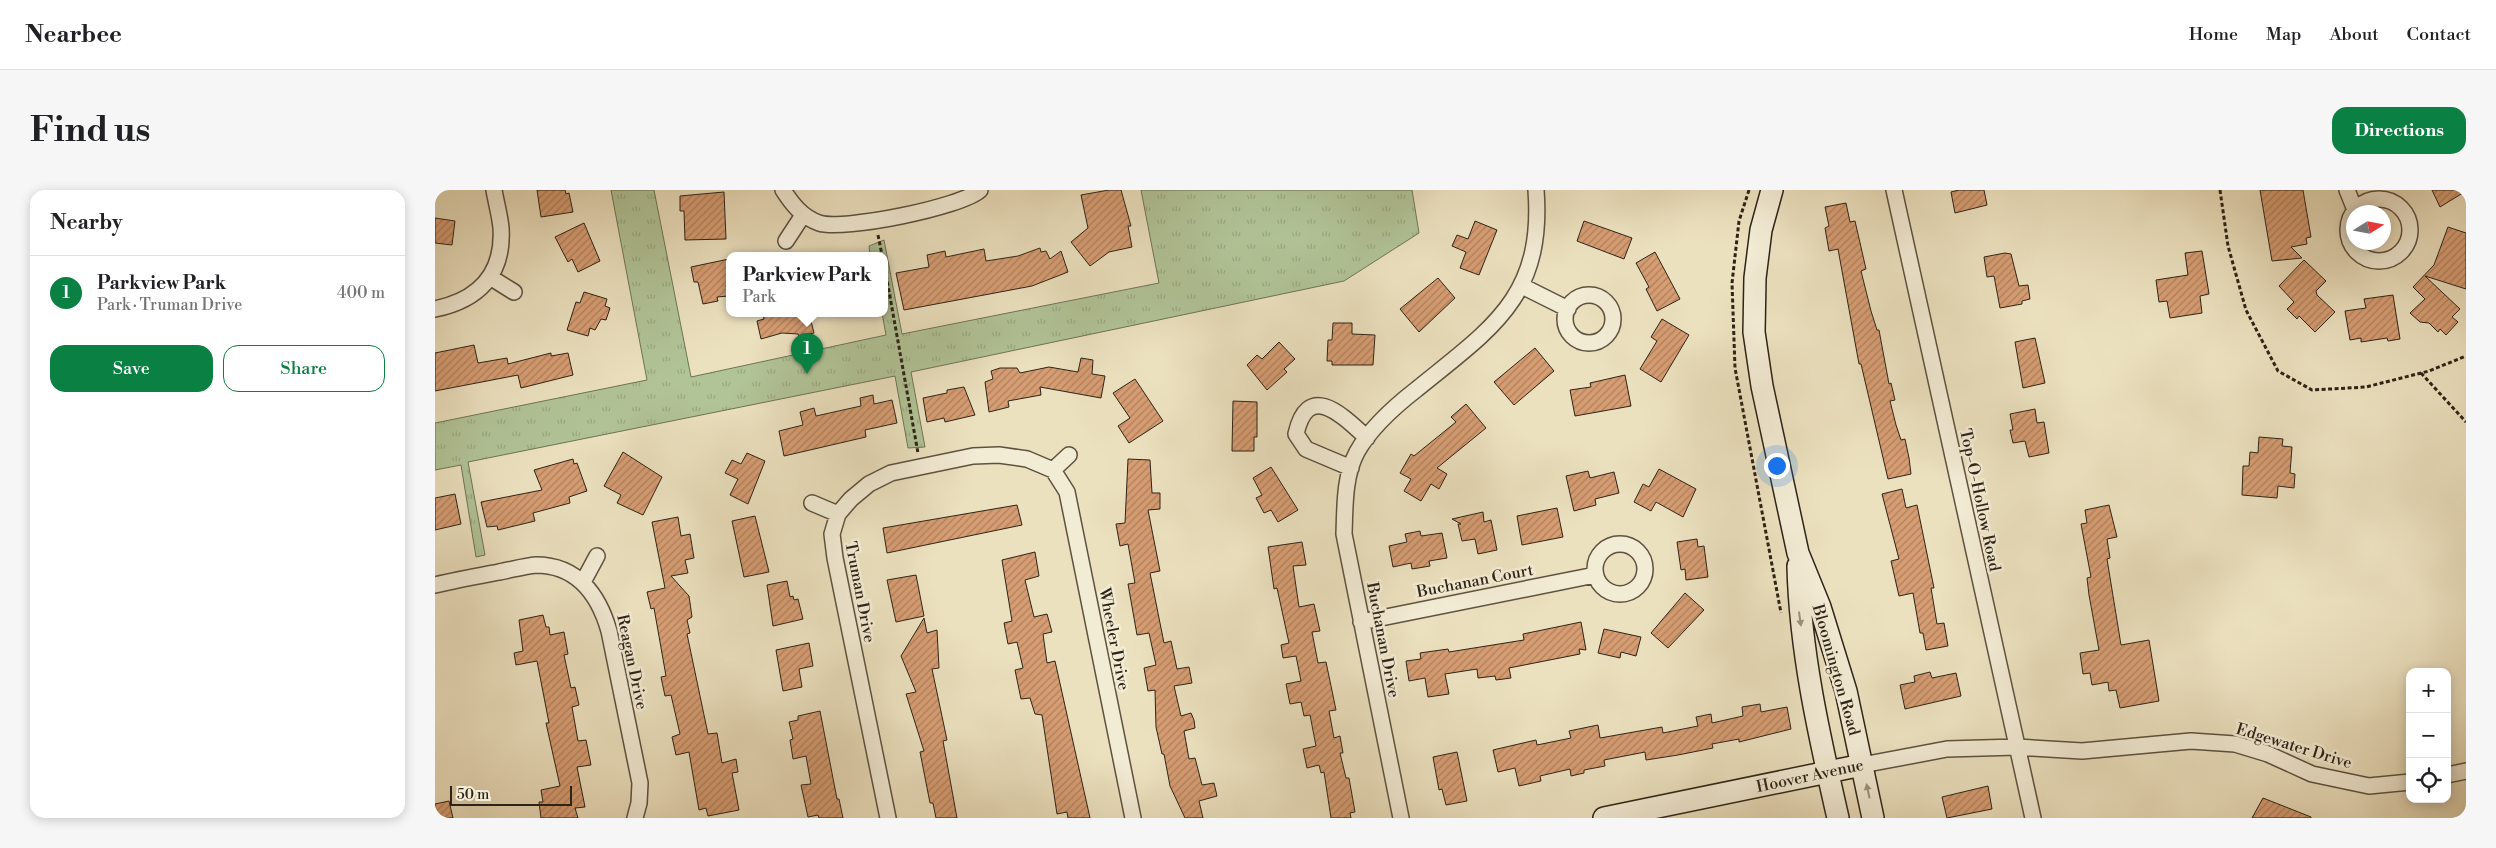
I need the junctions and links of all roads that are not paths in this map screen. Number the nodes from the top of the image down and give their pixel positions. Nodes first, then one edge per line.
1 (494, 190) edge
2 (783, 190) edge
3 (980, 190) edge
4 (1537, 190) edge
5 (1772, 190) edge
6 (1894, 190) edge
7 (2347, 190) edge
8 (2353, 205) edge
9 (2355, 210) joint
10 (803, 215) junction
11 (786, 240) dead end
12 (490, 277) junction
13 (1522, 286) junction
14 (514, 292) dead end
15 (435, 309) edge
16 (1567, 309) dead end
17 (1367, 438) junction
18 (1069, 455) dead end
19 (1351, 468) junction
20 (1053, 470) junction
21 (812, 503) dead end
22 (837, 514) junction
23 (1797, 553) junction
24 (597, 556) dead end
25 (1595, 575) dead end
26 (583, 582) junction
27 (435, 584) edge
28 (1361, 622) junction
29 (2017, 747) junction
30 (1862, 765) junction
31 (2466, 771) edge
32 (1827, 772) junction
33 (2451, 774) edge
34 (2406, 782) edge
35 (1677, 811) edge
36 (635, 818) edge
37 (888, 818) edge
38 (1133, 818) edge
39 (1401, 818) edge
40 (1605, 818) edge
41 (1838, 818) edge
42 (1873, 818) edge
43 (2033, 818) edge

1 - 12 street
2 - 10 street
3 - 10 street
4 - 13 street, Buchanan Drive
5 - 23 street, Bloomington Road
6 - 29 street, Top-O-Hollow Road
7 - 8 street
9 - 9 street
10 - 11 street
12 - 14 street
12 - 15 street
13 - 16 street
13 - 17 street, Buchanan Drive
17 - 19 street, Buchanan Drive
17 - 19 street
18 - 20 street
19 - 28 street, Buchanan Drive
20 - 22 street
20 - 38 street, Wheeler Drive
21 - 22 street
22 - 37 street, Truman Drive
23 - 30 street, Bloomington Road
23 -> 32 street, Bloomington Road
24 - 26 street
25 - 28 street, Buchanan Court
26 - 27 street, Reagan Drive
26 - 36 street, Reagan Drive
28 - 39 street, Buchanan Drive
29 - 30 street, Hoover Avenue
29 - 34 street, Edgewater Drive
29 - 43 street, Top-O-Hollow Road
30 - 32 street, Hoover Avenue
42 -> 30 street, Bloomington Road
31 - 33 street
32 - 35 street, Hoover Avenue
32 - 41 street, Bloomington Road
35 - 40 street, Hoover Avenue

